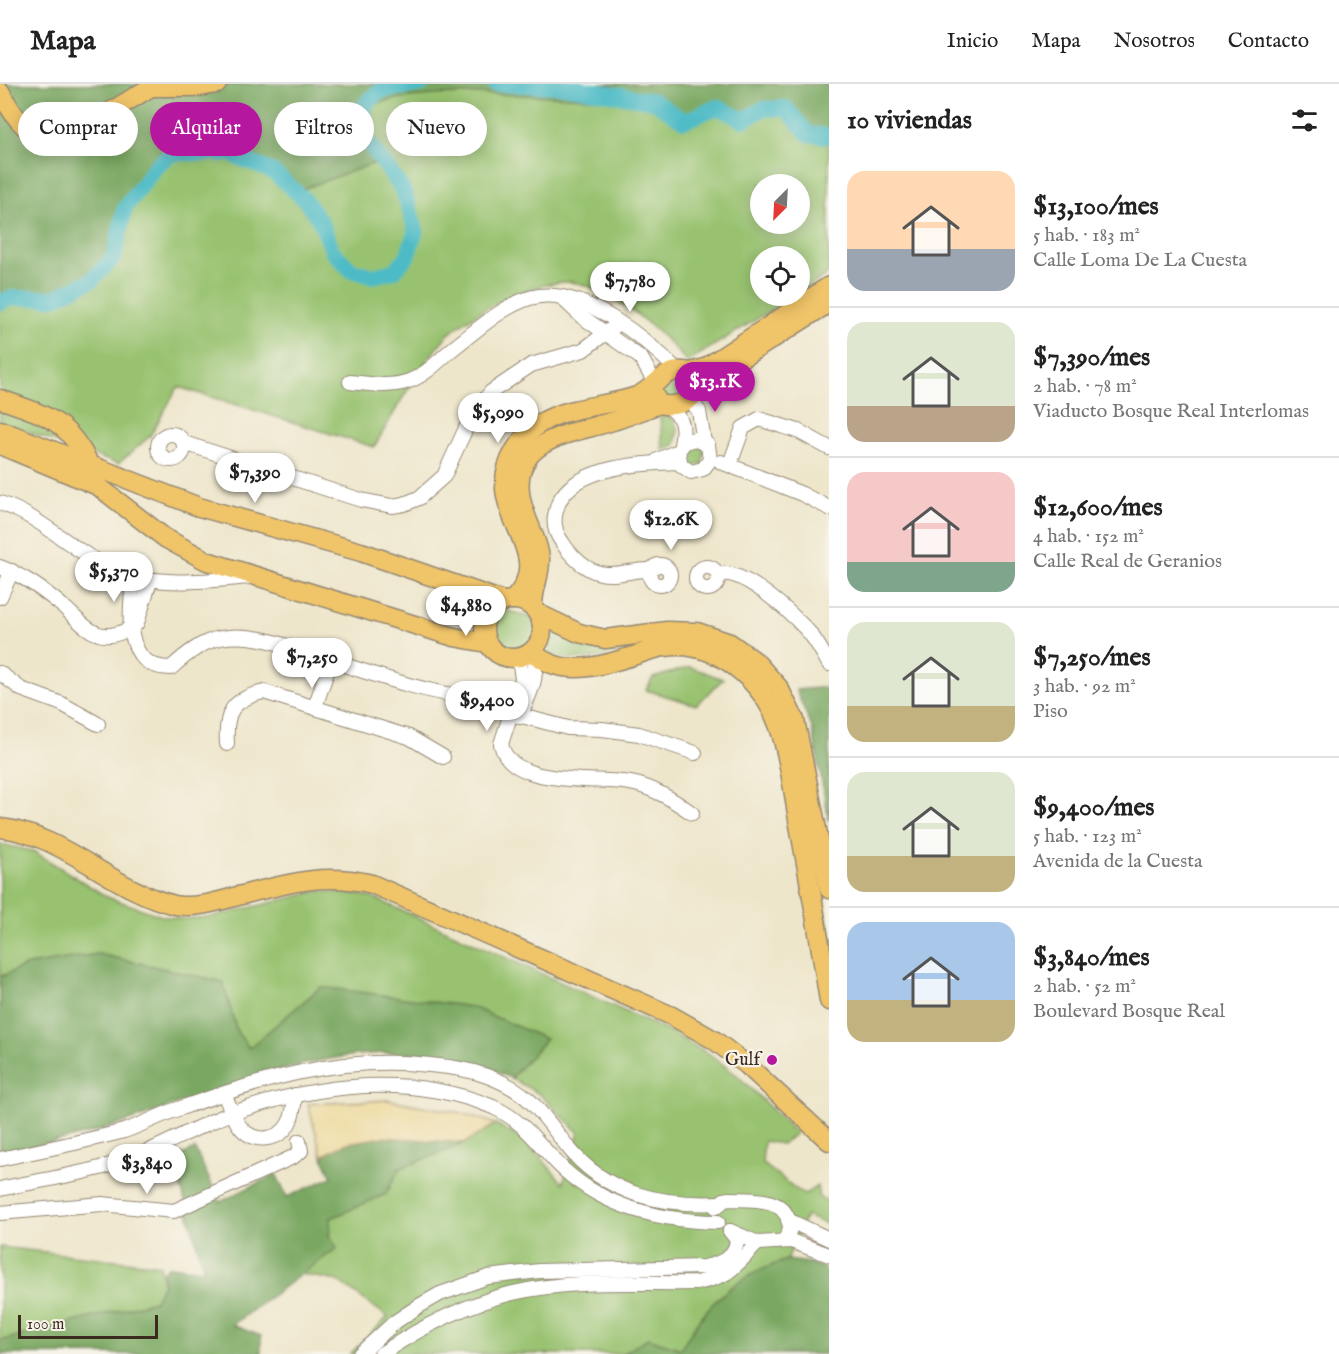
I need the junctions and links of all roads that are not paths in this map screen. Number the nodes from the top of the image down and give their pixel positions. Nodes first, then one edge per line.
1 (217, 84) edge
2 (0, 91) edge
3 (829, 286) edge
4 (560, 296) junction
5 (829, 303) edge
6 (618, 324) junction
7 (606, 333) junction
8 (350, 382) dead end
9 (689, 382) junction
10 (659, 396) junction
11 (0, 399) edge
12 (0, 430) edge
13 (704, 442) junction
14 (184, 443) dead end
15 (0, 445) edge
16 (829, 448) edge
17 (679, 453) junction
18 (710, 460) junction
19 (730, 464) junction
20 (90, 465) junction
21 (0, 503) edge
22 (829, 508) edge
23 (6, 569) edge
24 (650, 570) dead end
25 (718, 575) dead end
26 (134, 577) junction
27 (253, 577) junction
28 (150, 581) junction
29 (0, 597) edge
30 (508, 601) junction
31 (535, 611) junction
32 (133, 628) junction
33 (487, 643) junction
34 (527, 654) junction
35 (330, 660) junction
36 (829, 664) edge
37 (0, 673) edge
38 (466, 697) dead end
39 (315, 707) junction
40 (515, 715) junction
41 (98, 724) dead end
42 (227, 744) dead end
43 (695, 753) dead end
44 (443, 757) dead end
45 (692, 813) dead end
46 (0, 828) edge
47 (829, 889) edge
48 (829, 1001) edge
49 (224, 1094) junction
50 (295, 1095) junction
51 (233, 1114) junction
52 (294, 1134) junction
53 (829, 1141) edge
54 (0, 1159) edge
55 (0, 1189) edge
56 (721, 1203) junction
57 (0, 1213) edge
58 (788, 1220) junction
59 (724, 1226) junction
60 (829, 1239) edge
61 (784, 1240) junction
62 (758, 1244) junction
63 (829, 1255) edge
64 (461, 1285) junction
65 (470, 1306) junction
66 (360, 1354) edge
67 (381, 1354) edge

1 - 2 main road
3 - 9 main road
4 - 6 street
4 - 7 street
4 - 8 street
5 - 9 main road
6 - 7 street
6 - 9 street
7 - 10 street
7 - 14 street
9 - 10 main road
9 - 10 main road
9 - 13 street
10 - 17 street
10 - 30 main road
10 - 31 main road
11 - 20 main road
12 - 20 main road
13 - 17 street
13 - 18 street
15 - 27 main road
16 - 19 street
17 - 18 street
17 - 24 street
18 - 19 street
19 - 22 street
20 - 30 main road
21 - 26 street
23 - 29 street
23 - 32 street
25 - 36 street
26 - 28 street
26 - 32 street
27 - 28 street
27 - 33 main road
28 - 32 street
30 - 31 main road
30 - 33 main road
31 - 34 main road
31 - 47 main road
32 - 35 street
33 - 34 main road
34 - 40 street
34 - 48 main road
35 - 38 street
35 - 39 street
37 - 41 street
39 - 42 street
39 - 44 street
40 - 43 street
40 - 45 street
46 - 53 main road
49 - 51 street
49 - 54 street
49 - 56 street
50 - 51 street
50 - 52 street
50 - 59 street
51 - 52 street
51 - 55 street
52 - 57 street
56 - 58 street
56 - 59 street
58 - 60 street
58 - 61 street
59 - 62 street
59 - 64 street
61 - 62 street
61 - 63 street
62 - 65 street
64 - 65 street
64 - 66 street
65 - 67 street

